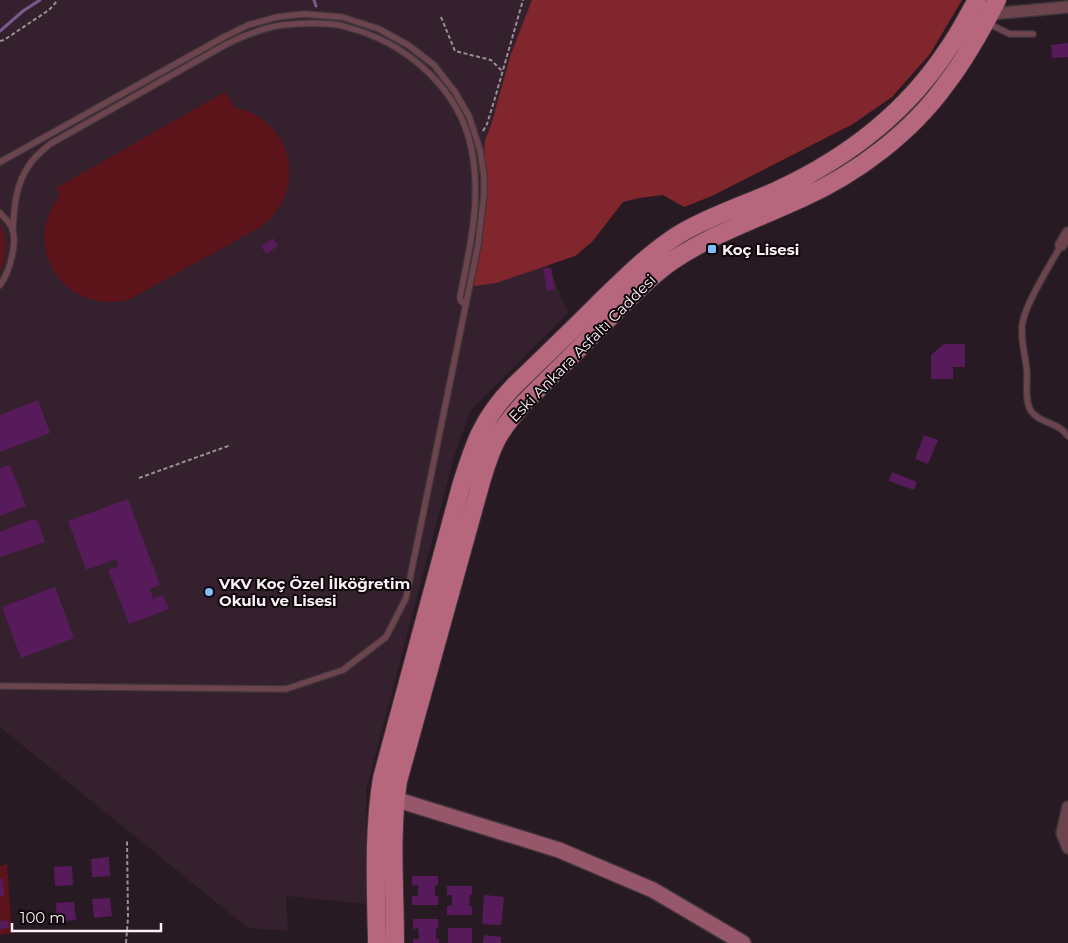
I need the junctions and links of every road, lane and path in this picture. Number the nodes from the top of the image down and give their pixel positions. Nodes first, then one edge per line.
1 (58, 0) edge
2 (523, 0) edge
3 (977, 0) edge
4 (1068, 7) edge
5 (991, 12) edge
6 (441, 17) dead end
7 (1033, 34) dead end
8 (0, 41) edge
9 (502, 71) junction
10 (476, 138) junction
11 (0, 162) edge
12 (0, 212) edge
13 (12, 228) junction
14 (1068, 234) edge
15 (1061, 245) joint
16 (0, 285) edge
17 (466, 305) junction
18 (1068, 436) edge
19 (231, 445) dead end
20 (140, 478) dead end
21 (0, 686) edge
22 (387, 796) junction
23 (1068, 807) edge
24 (127, 840) dead end
25 (1068, 848) edge
26 (126, 943) edge
27 (377, 943) edge
28 (395, 943) edge
29 (743, 943) edge

1 - 8 path
2 - 9 path
3 - 22 main road, Eski Ankara Asfaltı Caddesi
4 - 5 street
5 - 7 lane
5 - 22 main road, Eski Ankara Asfaltı Caddesi
6 - 9 path
9 - 10 path
10 - 11 lane
10 - 17 lane
12 - 13 lane
13 - 16 lane
13 - 17 lane
14 - 15 street
15 - 18 lane
17 - 21 lane
19 - 20 path
22 - 27 main road, Eski Ankara Asfaltı Caddesi
22 - 28 main road, Eski Ankara Asfaltı Caddesi
22 - 29 street
23 - 25 street
24 - 26 path

